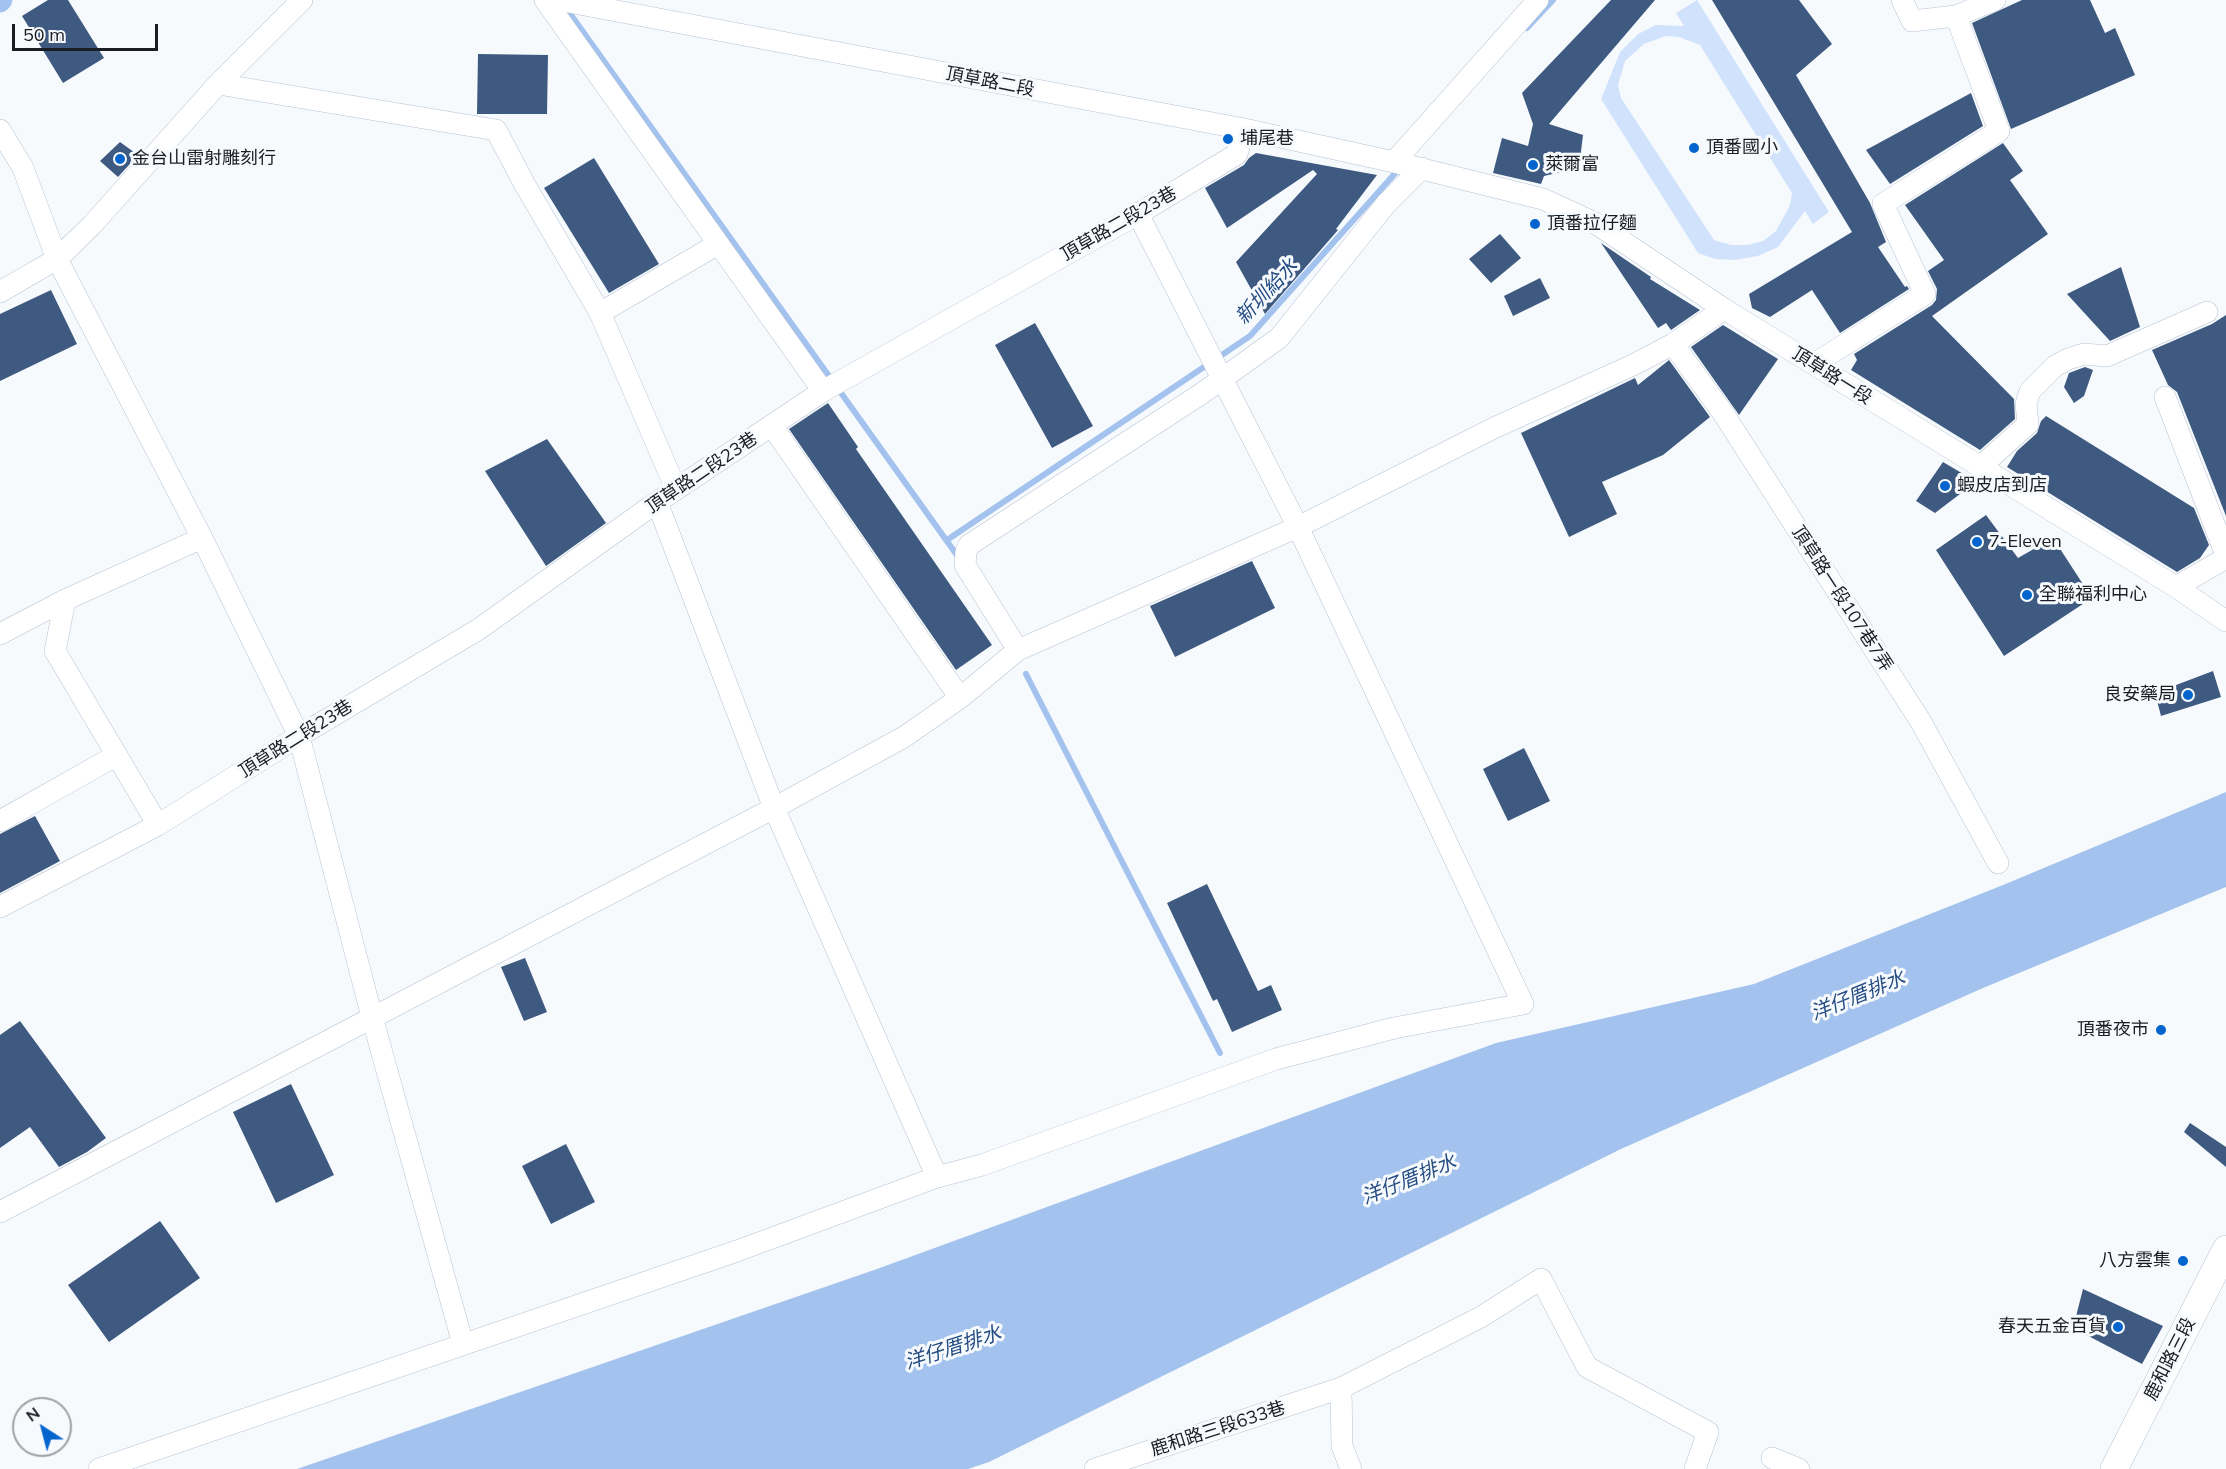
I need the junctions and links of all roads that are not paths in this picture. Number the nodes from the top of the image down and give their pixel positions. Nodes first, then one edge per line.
1 (302, 0) edge
2 (545, 0) edge
3 (558, 0) edge
4 (1538, 0) edge
5 (1902, 0) edge
6 (1982, 3) edge
7 (1956, 16) junction
8 (218, 84) junction
9 (1244, 129) junction
10 (0, 130) edge
11 (1394, 162) junction
12 (1422, 168) junction
13 (1138, 214) junction
14 (718, 244) junction
15 (57, 259) junction
16 (0, 292) edge
17 (1724, 309) junction
18 (2207, 312) dead end
19 (600, 313) junction
20 (1673, 344) junction
21 (1814, 364) junction
22 (1224, 378) junction
23 (823, 391) junction
24 (2165, 397) dead end
25 (772, 426) junction
26 (1978, 468) junction
27 (676, 489) junction
28 (657, 502) junction
29 (1299, 527) junction
30 (202, 538) junction
31 (2226, 556) edge
32 (2176, 587) junction
33 (65, 600) junction
34 (2226, 621) edge
35 (0, 633) edge
36 (1018, 650) junction
37 (960, 698) junction
38 (299, 736) junction
39 (117, 755) junction
40 (774, 808) junction
41 (0, 821) edge
42 (158, 825) junction
43 (1998, 863) dead end
44 (0, 907) edge
45 (372, 1017) junction
46 (937, 1177) junction
47 (0, 1212) edge
48 (2226, 1250) edge
49 (2219, 1282) edge
50 (463, 1344) junction
51 (1341, 1388) junction
52 (1772, 1458) dead end
53 (99, 1469) edge
54 (1095, 1469) edge
55 (1352, 1469) edge
56 (1695, 1469) edge
57 (1799, 1469) edge
58 (2115, 1469) edge

1 - 8 street
2 - 14 street
3 - 9 street, 頂草路二段
4 - 11 street
5 - 7 street
6 - 7 street
7 - 21 street
8 - 15 street
8 - 19 street
9 - 11 street, 頂草路二段
9 - 13 street, 頂草路二段23巷
10 - 15 street
11 - 12 street, 頂草路二段
12 - 17 street, 頂草路一段
12 - 22 street
13 - 22 street
13 - 23 street, 頂草路二段23巷
14 - 19 street
14 - 23 street
15 - 16 street
15 - 30 street
17 - 20 street
17 - 21 street, 頂草路一段
18 - 26 street
19 - 27 street
20 - 29 street
20 - 43 street, 頂草路一段107巷7弄
21 - 26 street, 頂草路一段
22 - 29 street
22 - 36 street
23 - 25 street, 頂草路二段23巷
24 - 31 street
25 - 27 street, 頂草路二段23巷
25 - 37 street
26 - 32 street, 頂草路一段
27 - 28 street, 頂草路二段23巷
28 - 38 street, 頂草路二段23巷
28 - 40 street
29 - 36 street
29 - 46 street
30 - 33 street
30 - 38 street
31 - 32 street
32 - 34 street, 頂草路一段
33 - 35 street
33 - 39 street
36 - 37 street
37 - 40 street
38 - 42 street, 頂草路二段23巷
38 - 45 street
39 - 41 street
39 - 42 street
40 - 45 street
40 - 46 street
42 - 44 street, 頂草路二段23巷
45 - 47 street
45 - 50 street
46 - 50 street
48 - 49 main road, 鹿和路三段
49 - 58 main road, 鹿和路三段
50 - 53 street
51 - 54 street, 鹿和路三段633巷
51 - 55 street
51 - 56 street, 鹿和路三段633巷
52 - 57 street

